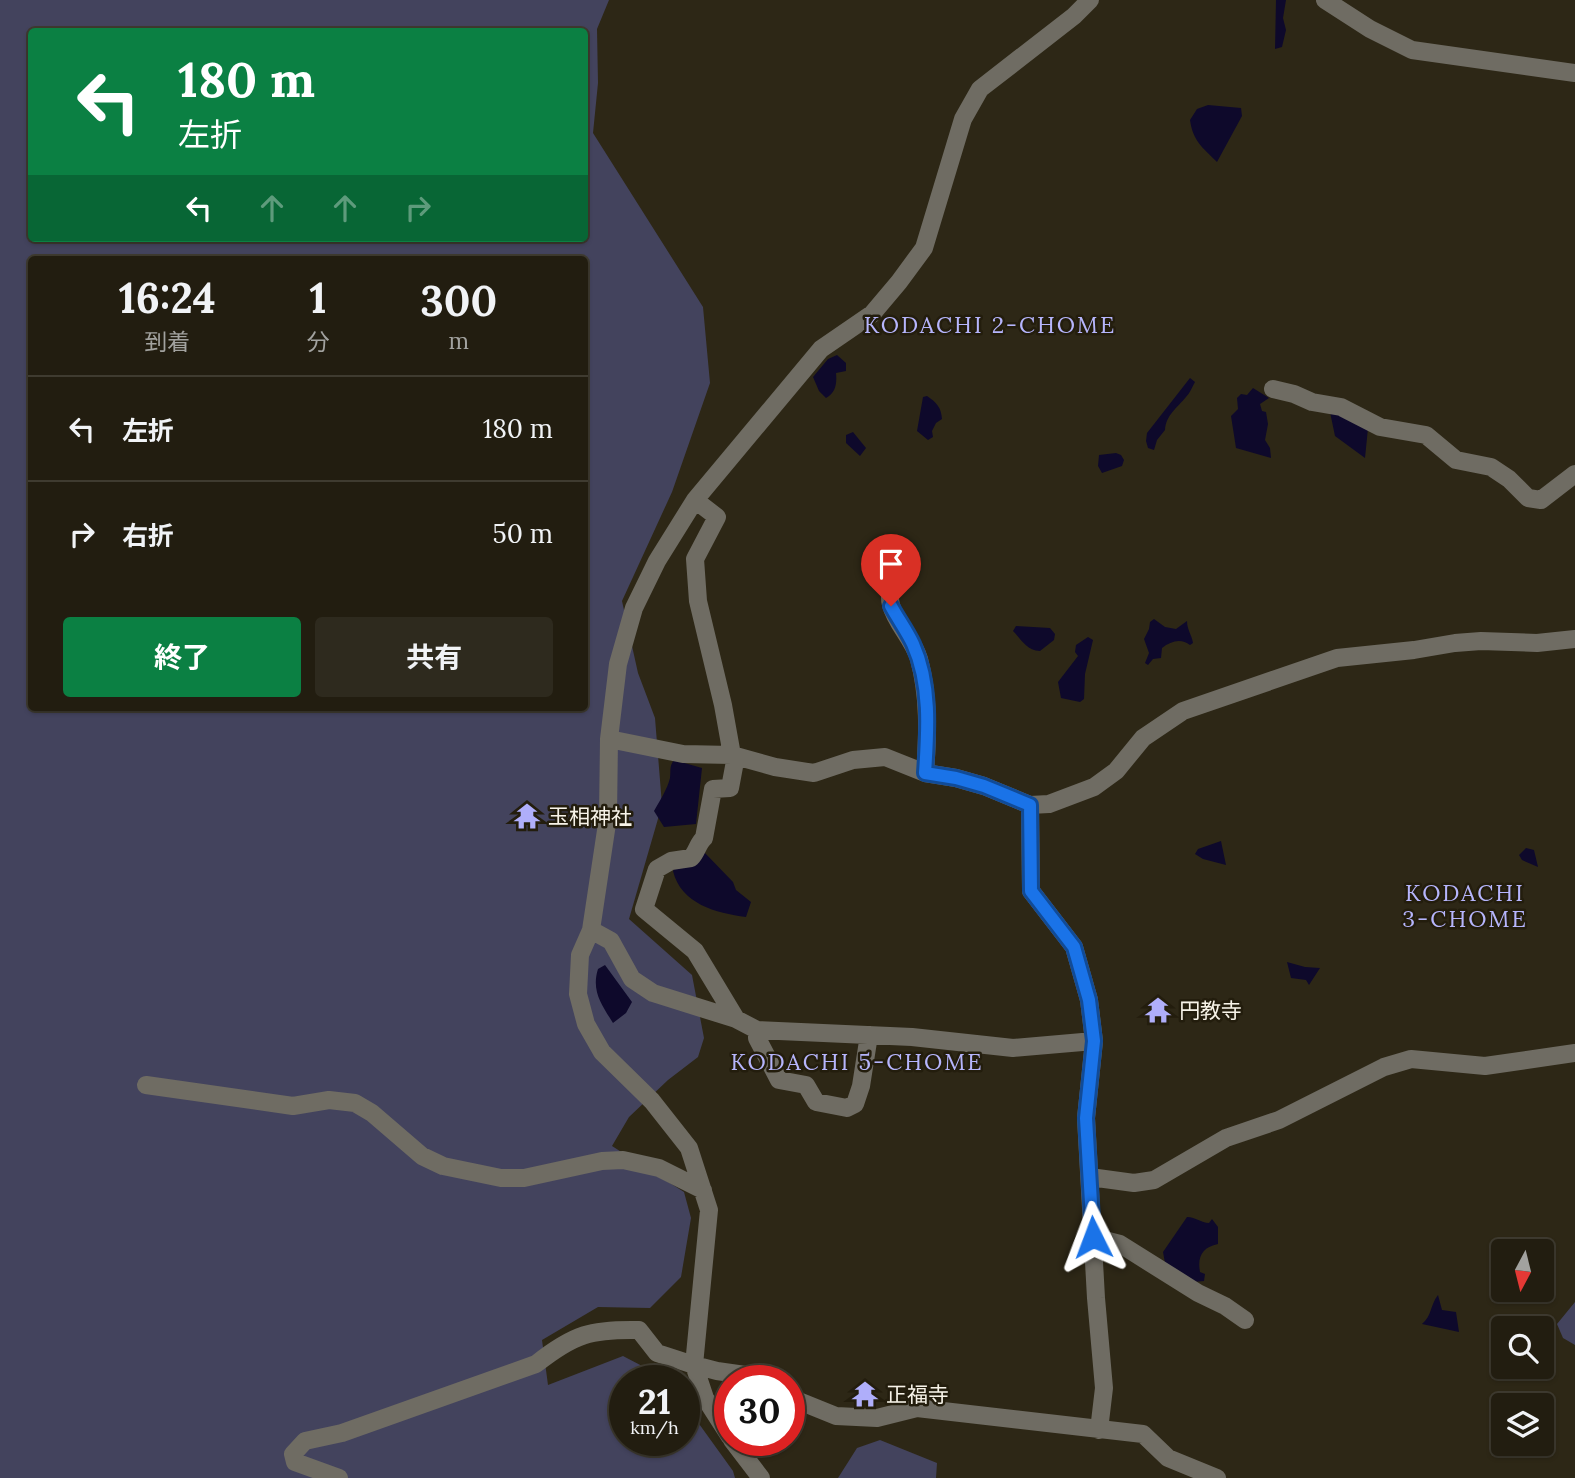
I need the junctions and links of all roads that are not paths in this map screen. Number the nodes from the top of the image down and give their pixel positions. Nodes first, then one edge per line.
1 (1090, 0) edge
2 (1325, 0) edge
3 (1575, 73) edge
4 (1273, 389) dead end
5 (1575, 474) edge
6 (695, 500) junction
7 (892, 573) dead end
8 (1575, 639) edge
9 (609, 738) junction
10 (734, 755) junction
11 (925, 773) junction
12 (1030, 805) junction
13 (592, 930) junction
14 (736, 1019) junction
15 (757, 1030) junction
16 (869, 1035) junction
17 (1094, 1041) junction
18 (1575, 1053) edge
19 (146, 1085) dead end
20 (1090, 1177) junction
21 (703, 1190) junction
22 (1093, 1237) junction
23 (1245, 1320) dead end
24 (694, 1365) joint
25 (700, 1383) edge
26 (805, 1405) edge
27 (714, 1412) edge
28 (1099, 1430) junction
29 (744, 1456) edge
30 (340, 1478) edge
31 (761, 1478) edge
32 (1217, 1478) edge

1 - 6 street
2 - 3 street
4 - 5 street
6 - 9 street
6 - 10 street
7 - 11 street
8 - 12 street
9 - 10 street
9 - 13 street
10 - 11 street
10 - 14 street
11 - 12 street
12 - 17 street
13 - 14 street
13 - 21 street
14 - 15 street
15 - 16 street
15 - 16 street
16 - 17 street
17 - 20 street
18 - 20 street
19 - 21 street
20 - 22 street
21 - 24 street
22 - 23 street
22 - 28 street
24 - 30 street
25 - 27 street
26 - 28 street
28 - 32 street
29 - 31 street

